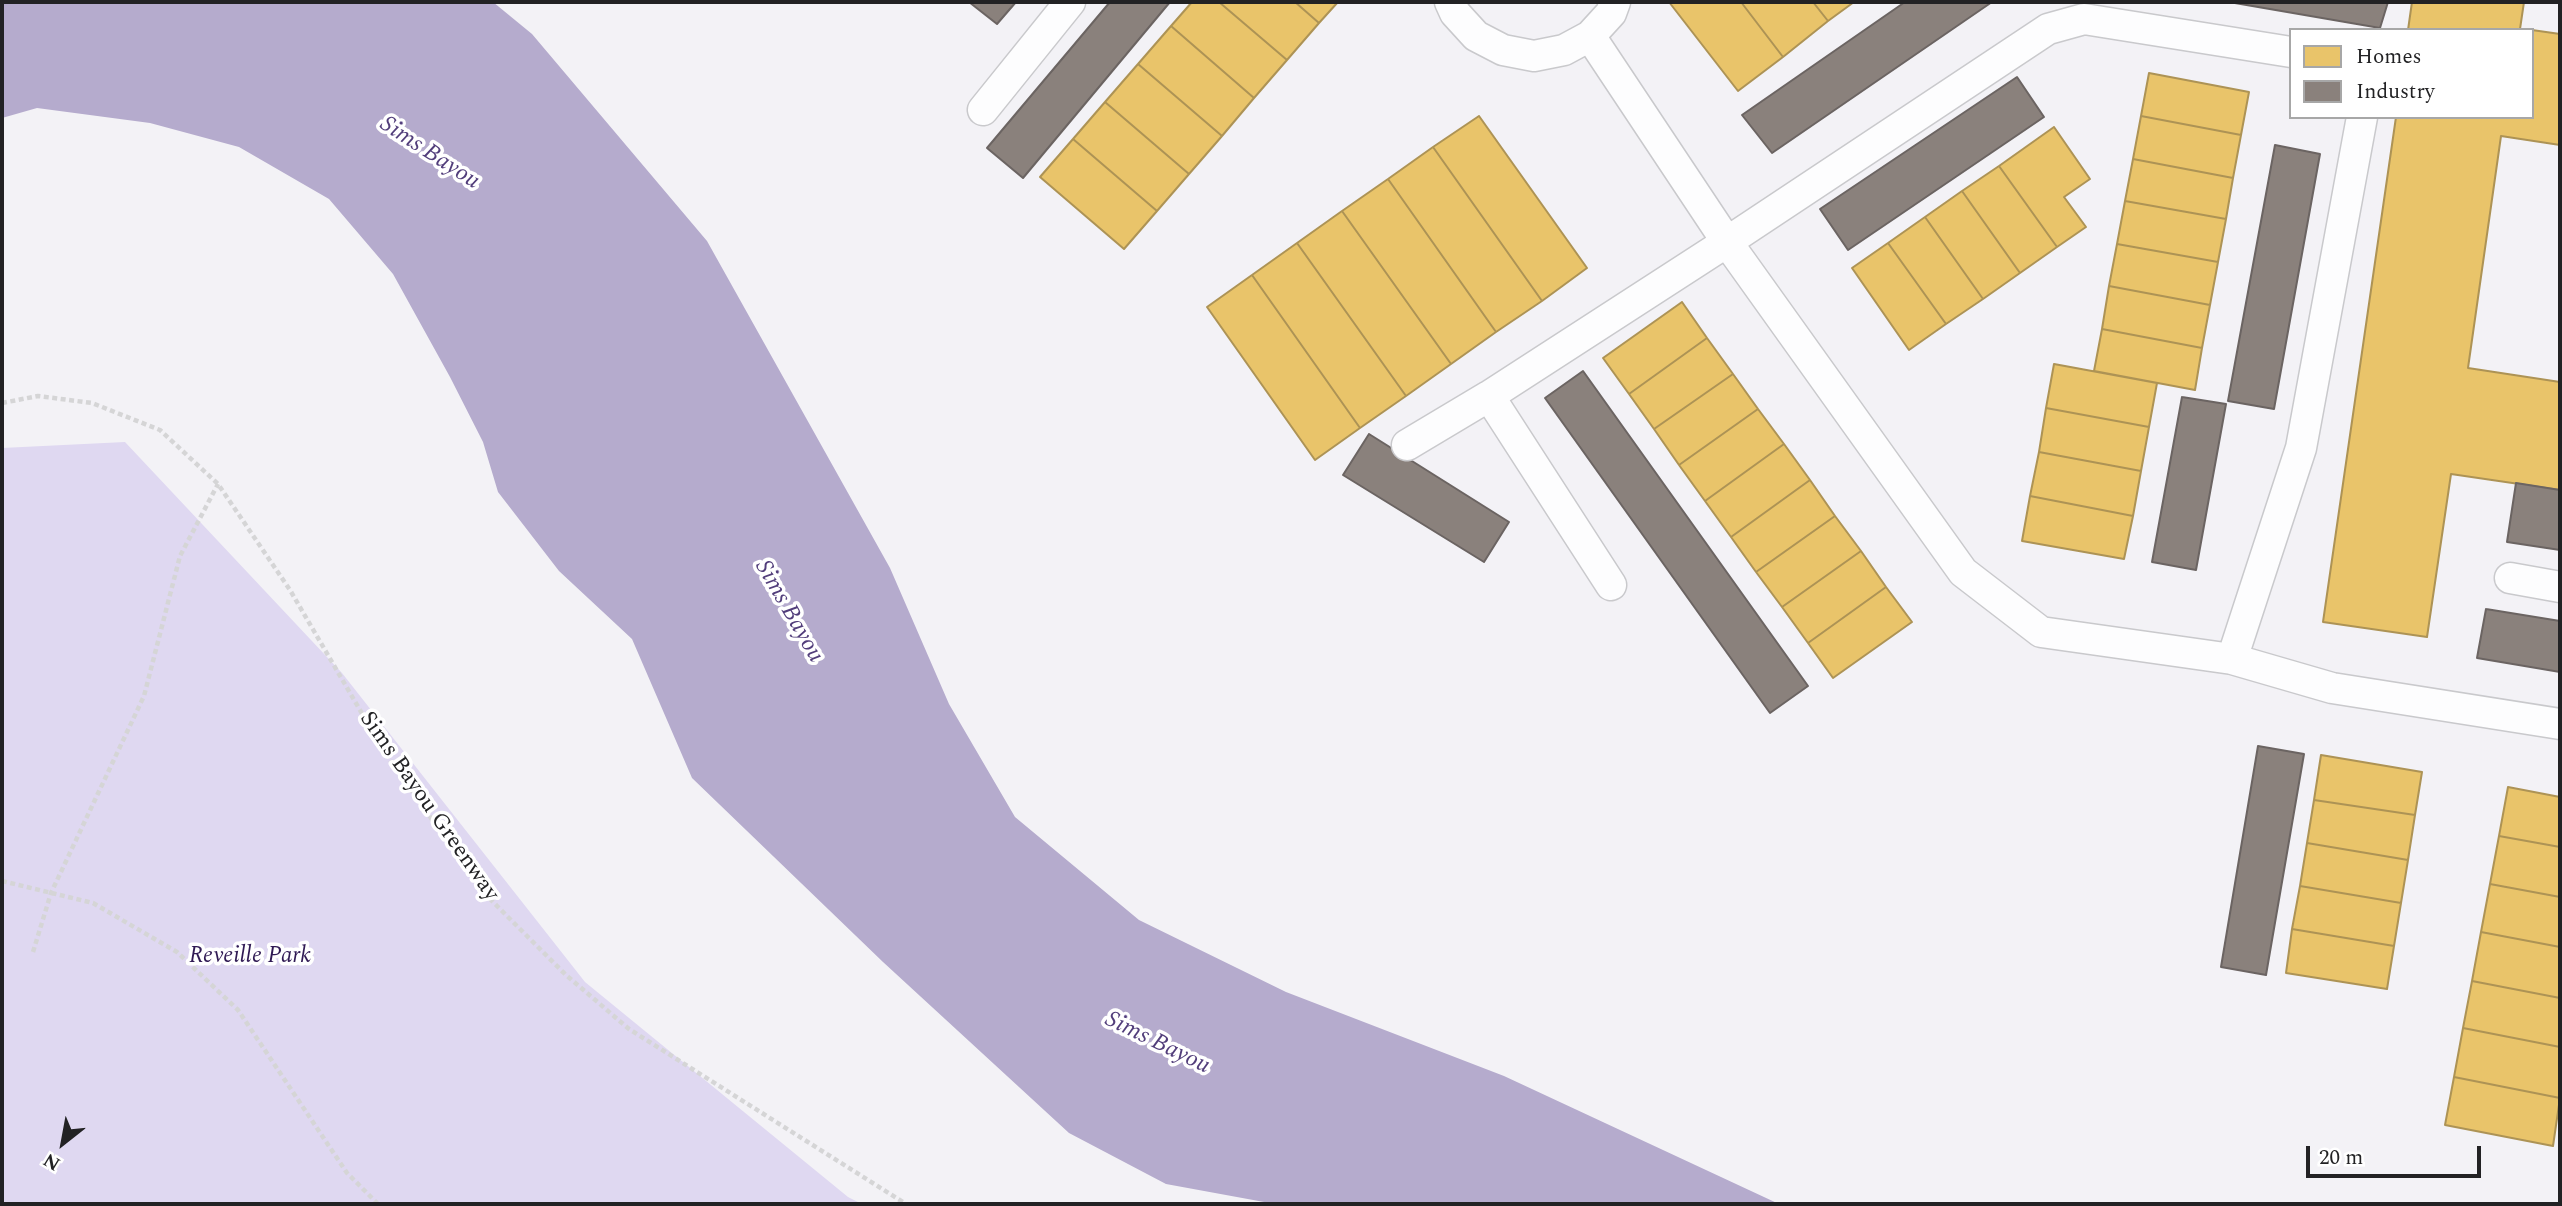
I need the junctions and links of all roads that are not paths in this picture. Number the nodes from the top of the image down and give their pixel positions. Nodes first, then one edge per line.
1 (1070, 2) edge
2 (1450, 2) edge
3 (1615, 2) edge
4 (1590, 36) junction
5 (2289, 52) edge
6 (983, 110) dead end
7 (2362, 119) edge
8 (1727, 242) junction
9 (1489, 396) junction
10 (1407, 445) dead end
11 (2510, 578) dead end
12 (1611, 584) dead end
13 (2560, 587) edge
14 (2232, 659) junction
15 (2560, 724) edge

1 - 6 lane
2 - 4 lane
3 - 4 lane
4 - 8 lane
5 - 8 lane
7 - 14 lane
8 - 9 lane
8 - 14 lane
9 - 10 lane
9 - 12 lane
11 - 13 lane
14 - 15 lane

